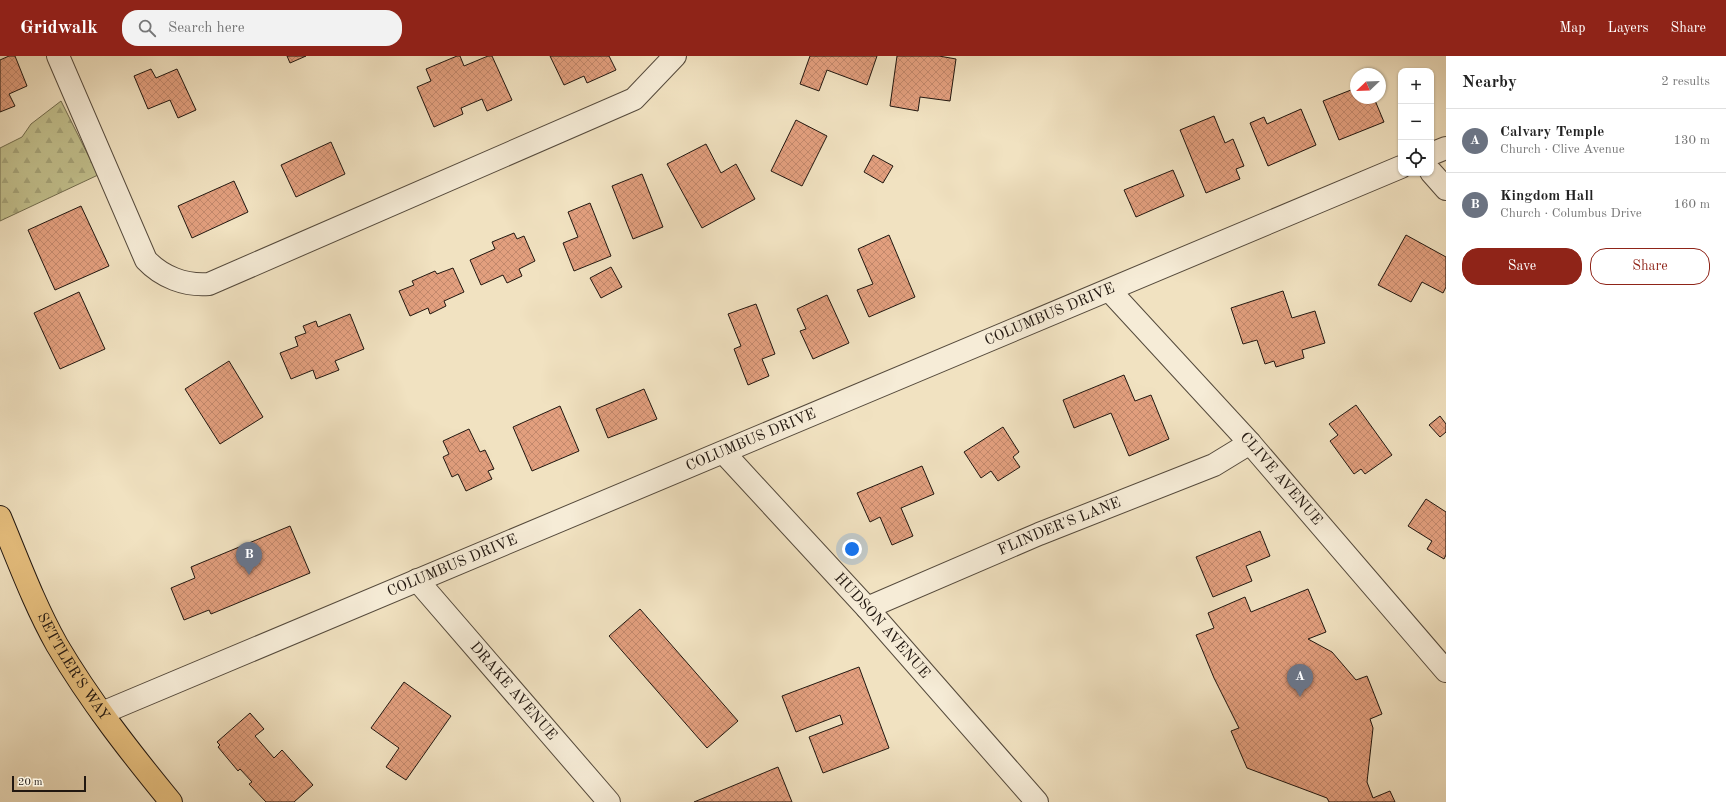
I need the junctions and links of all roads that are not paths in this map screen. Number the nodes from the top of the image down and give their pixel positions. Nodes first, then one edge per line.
1 (58, 56) edge
2 (676, 56) edge
3 (1446, 148) edge
4 (1434, 153) edge
5 (1398, 168) edge
6 (1434, 175) edge
7 (1446, 189) edge
8 (1110, 291) junction
9 (1250, 443) junction
10 (724, 453) junction
11 (0, 517) edge
12 (417, 580) junction
13 (866, 608) junction
14 (1446, 671) edge
15 (102, 713) junction
16 (171, 802) edge
17 (609, 802) edge
18 (1037, 802) edge

1 - 2 street
3 - 4 street
5 - 8 street, COLUMBUS DRIVE
6 - 7 street
8 - 9 street, CLIVE AVENUE
8 - 10 street, COLUMBUS DRIVE
9 - 13 street, FLINDER'S LANE
9 - 14 street, CLIVE AVENUE
10 - 12 street, COLUMBUS DRIVE
10 - 13 street, HUDSON AVENUE
11 - 15 main road, SETTLER'S WAY
12 - 15 street, COLUMBUS DRIVE
12 - 17 street, DRAKE AVENUE
13 - 18 street, HUDSON AVENUE
15 - 16 main road, SETTLER'S WAY

